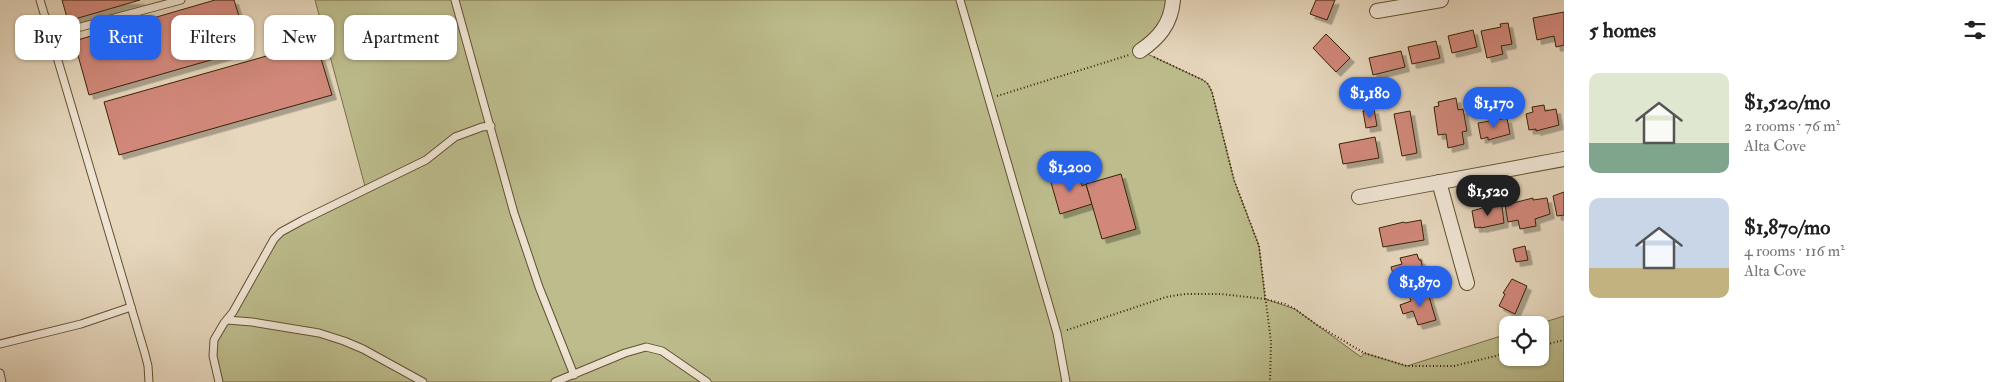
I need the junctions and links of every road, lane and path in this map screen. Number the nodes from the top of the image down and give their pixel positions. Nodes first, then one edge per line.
1 (40, 0) edge
2 (181, 0) edge
3 (455, 0) edge
4 (960, 0) edge
5 (1172, 0) edge
6 (1441, 0) edge
7 (1377, 11) dead end
8 (45, 15) edge
9 (80, 27) edge
10 (1140, 51) junction
11 (58, 60) edge
12 (989, 99) junction
13 (491, 126) junction
14 (1564, 159) edge
15 (1439, 182) junction
16 (1359, 197) dead end
17 (1467, 283) dead end
18 (1265, 299) junction
19 (131, 307) junction
20 (227, 320) junction
21 (1057, 333) junction
22 (1564, 340) edge
23 (0, 344) edge
24 (1549, 344) edge
25 (1499, 355) edge
26 (0, 372) edge
27 (574, 375) junction
28 (2, 382) edge
29 (148, 382) edge
30 (219, 382) edge
31 (423, 382) edge
32 (555, 382) edge
33 (707, 382) edge
34 (1066, 382) edge
35 (1270, 382) edge

1 - 8 lane
2 - 9 lane
3 - 13 lane
4 - 12 lane
5 - 10 street
6 - 7 street
10 - 12 path
10 - 18 path
11 - 19 lane
12 - 21 lane
13 - 20 lane
13 - 27 lane
14 - 15 street
15 - 16 street
15 - 17 street
18 - 21 path
18 - 25 path
18 - 35 path
19 - 23 lane
19 - 29 lane
20 - 30 lane
20 - 31 lane
21 - 34 lane
22 - 24 path
26 - 28 lane
27 - 32 lane
27 - 33 lane

